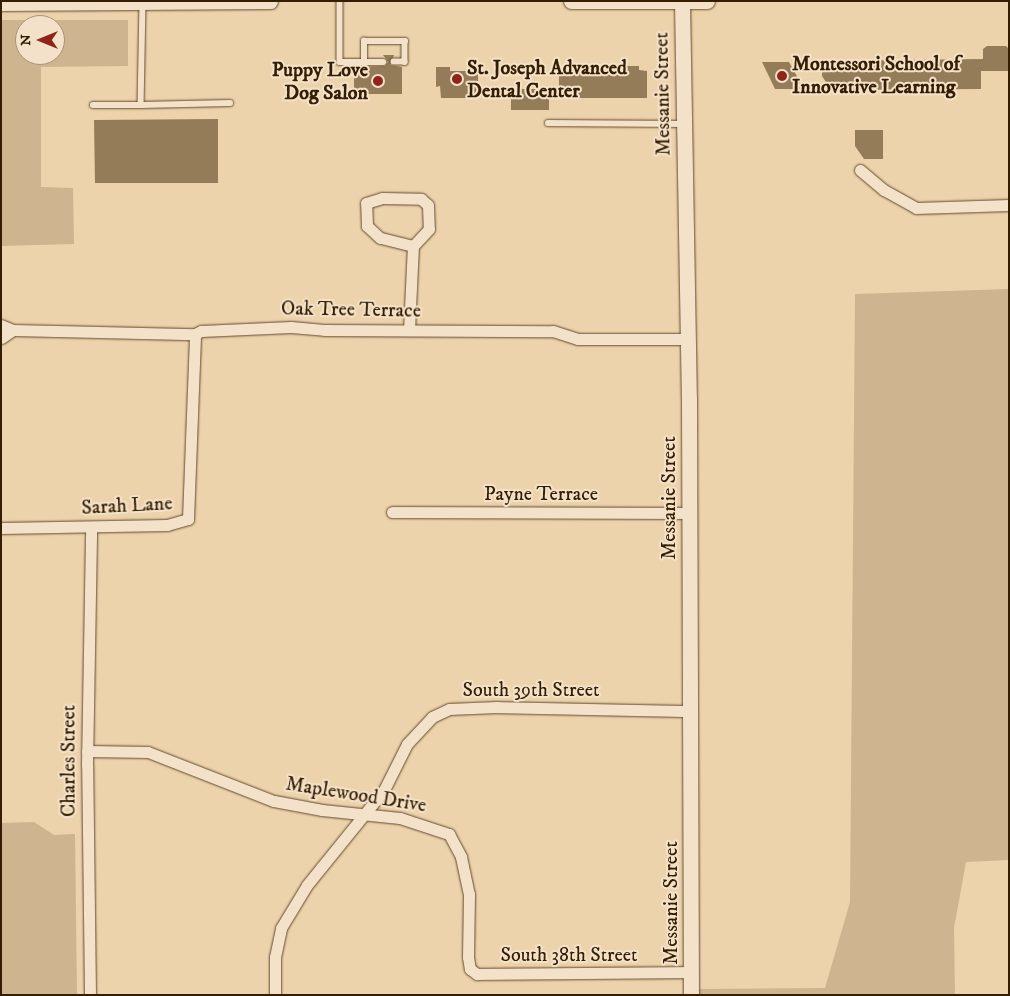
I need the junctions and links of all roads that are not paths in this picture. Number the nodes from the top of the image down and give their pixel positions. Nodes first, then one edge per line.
1 (270, 1) edge
2 (340, 1) edge
3 (571, 1) edge
4 (707, 1) edge
5 (682, 2) edge
6 (1, 3) edge
7 (143, 3) junction
8 (364, 62) junction
9 (383, 62) dead end
10 (394, 62) dead end
11 (230, 103) dead end
12 (93, 105) dead end
13 (141, 105) junction
14 (548, 123) dead end
15 (683, 124) junction
16 (860, 170) dead end
17 (1009, 205) edge
18 (412, 246) junction
19 (1, 326) edge
20 (13, 330) junction
21 (409, 330) junction
22 (195, 334) junction
23 (1, 338) edge
24 (688, 339) junction
25 (392, 512) dead end
26 (689, 513) junction
27 (91, 527) junction
28 (1, 528) edge
29 (690, 711) junction
30 (87, 751) junction
31 (365, 813) junction
32 (691, 972) junction
33 (477, 974) joint
34 (90, 995) edge
35 (275, 995) edge
36 (691, 995) edge

1 - 7 street
2 - 8 lane
3 - 5 street
4 - 5 street
5 - 15 street, Messanie Street
6 - 7 street
7 - 13 lane
8 - 9 lane
8 - 10 lane
11 - 13 lane
12 - 13 lane
14 - 15 lane
15 - 24 street, Messanie Street
16 - 17 street
18 - 18 street
18 - 21 street
19 - 20 street, Oak Tree Terrace
20 - 22 street, Oak Tree Terrace
20 - 23 street
21 - 22 street, Oak Tree Terrace
21 - 24 street, Oak Tree Terrace
22 - 27 street, Sarah Lane
24 - 26 street, Messanie Street
25 - 26 street, Payne Terrace
26 - 29 street, Messanie Street
27 - 28 street, Sarah Lane
27 - 30 street, Charles Street
29 - 31 street, South 39th Street
29 - 32 street, Messanie Street
30 - 31 street, Maplewood Drive
30 - 34 street, Charles Street
31 - 33 street, Maplewood Drive
31 - 35 street, South 39th Street
32 - 33 street, South 38th Street
32 - 36 street, Messanie Street

